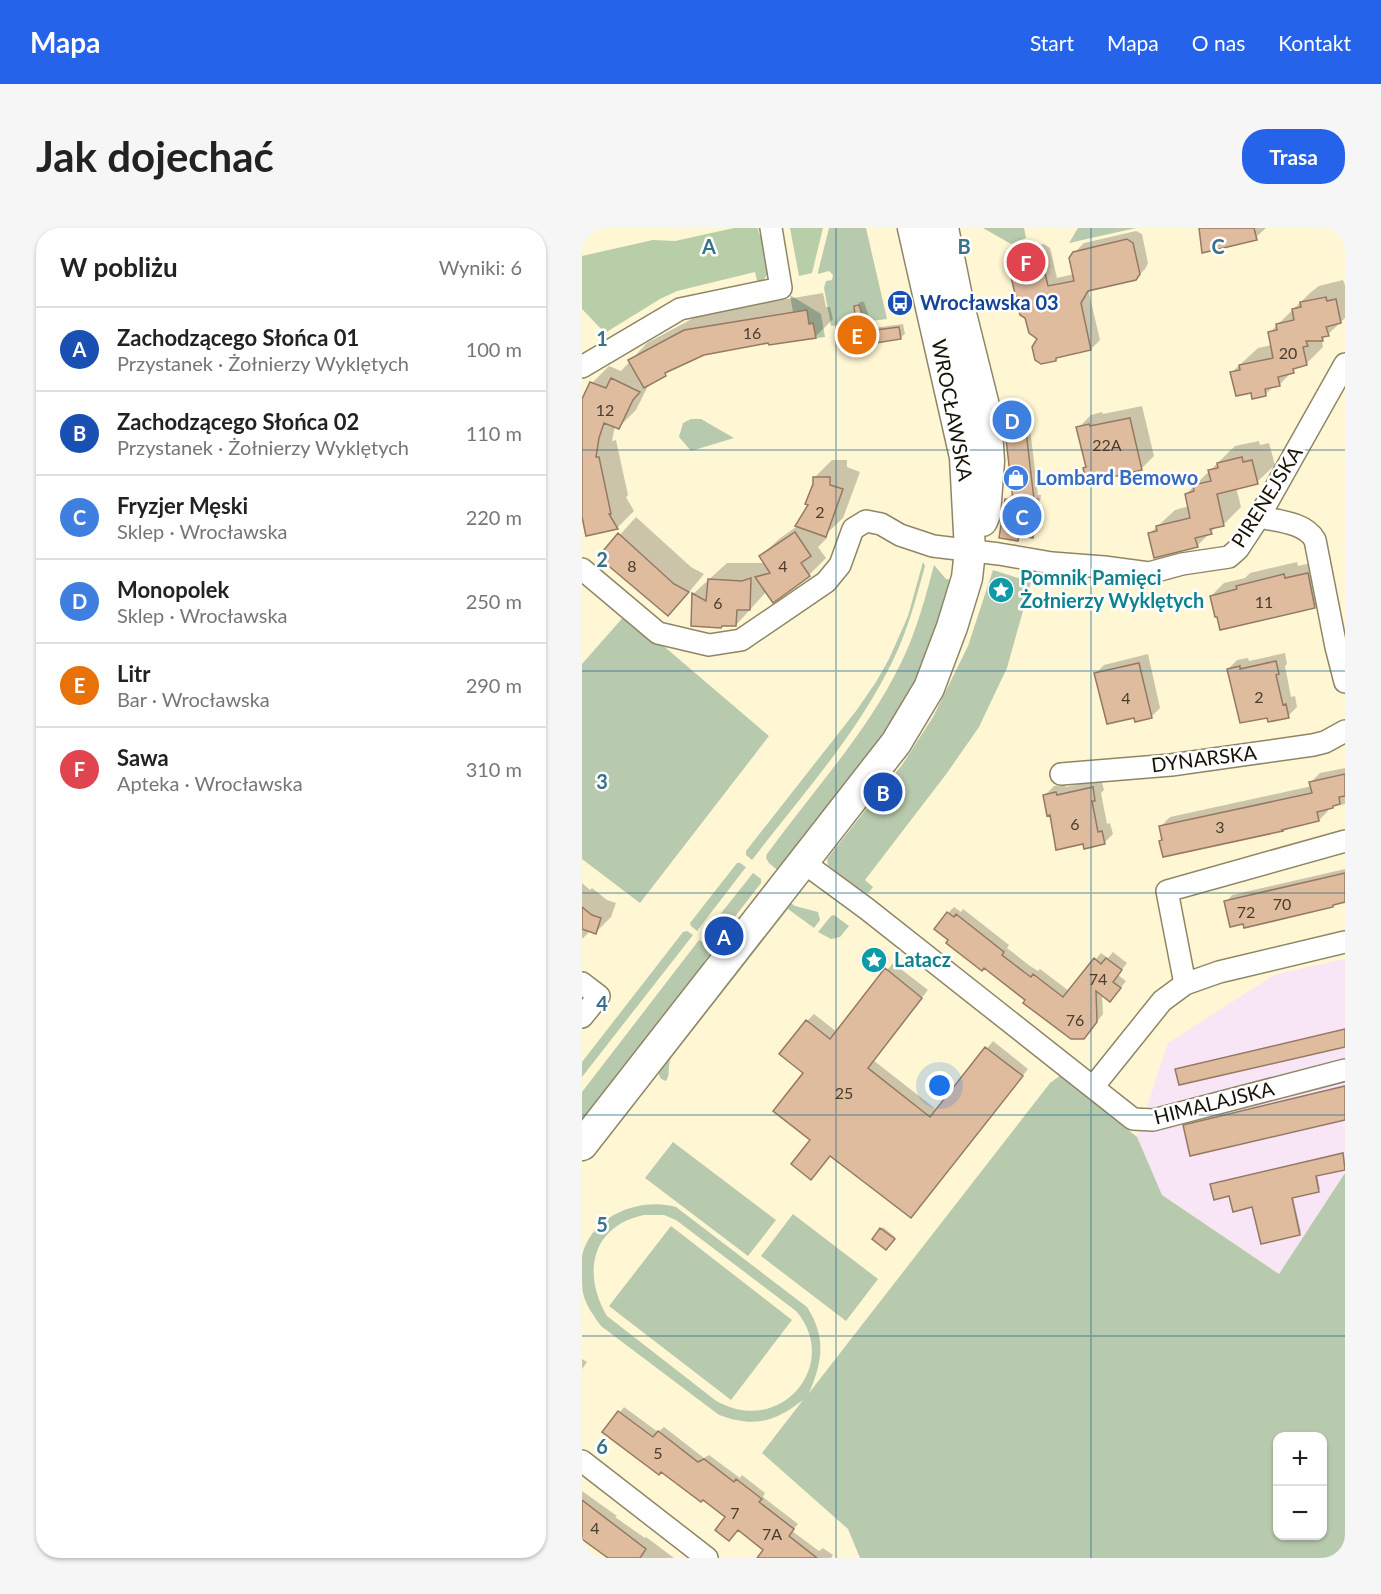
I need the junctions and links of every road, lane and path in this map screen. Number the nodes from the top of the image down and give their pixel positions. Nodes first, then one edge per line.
1 (771, 228) edge
2 (913, 228) edge
3 (943, 228) edge
4 (1345, 364) edge
5 (582, 367) edge
6 (1259, 517) junction
7 (970, 551) junction
8 (582, 569) edge
9 (1345, 682) edge
10 (1345, 731) edge
11 (1060, 774) dead end
12 (1345, 841) edge
13 (803, 862) junction
14 (1345, 942) edge
15 (1185, 984) junction
16 (590, 990) edge
17 (582, 1017) edge
18 (1345, 1070) edge
19 (1093, 1087) junction
20 (582, 1145) edge
21 (582, 1461) edge
22 (707, 1558) edge

1 - 5 street
2 - 7 street, WROCŁAWSKA
3 - 7 street, WROCŁAWSKA
4 - 6 street, PIRENEJSKA
6 - 7 street, PIRENEJSKA
6 - 9 street
7 - 8 street, PIRENEJSKA
7 - 13 street
10 - 11 street, DYNARSKA
12 - 15 street
13 - 19 street, HIMALAJSKA
13 - 20 street
14 - 15 street
15 - 19 street
16 - 17 street
18 - 19 street, HIMALAJSKA
21 - 22 street

